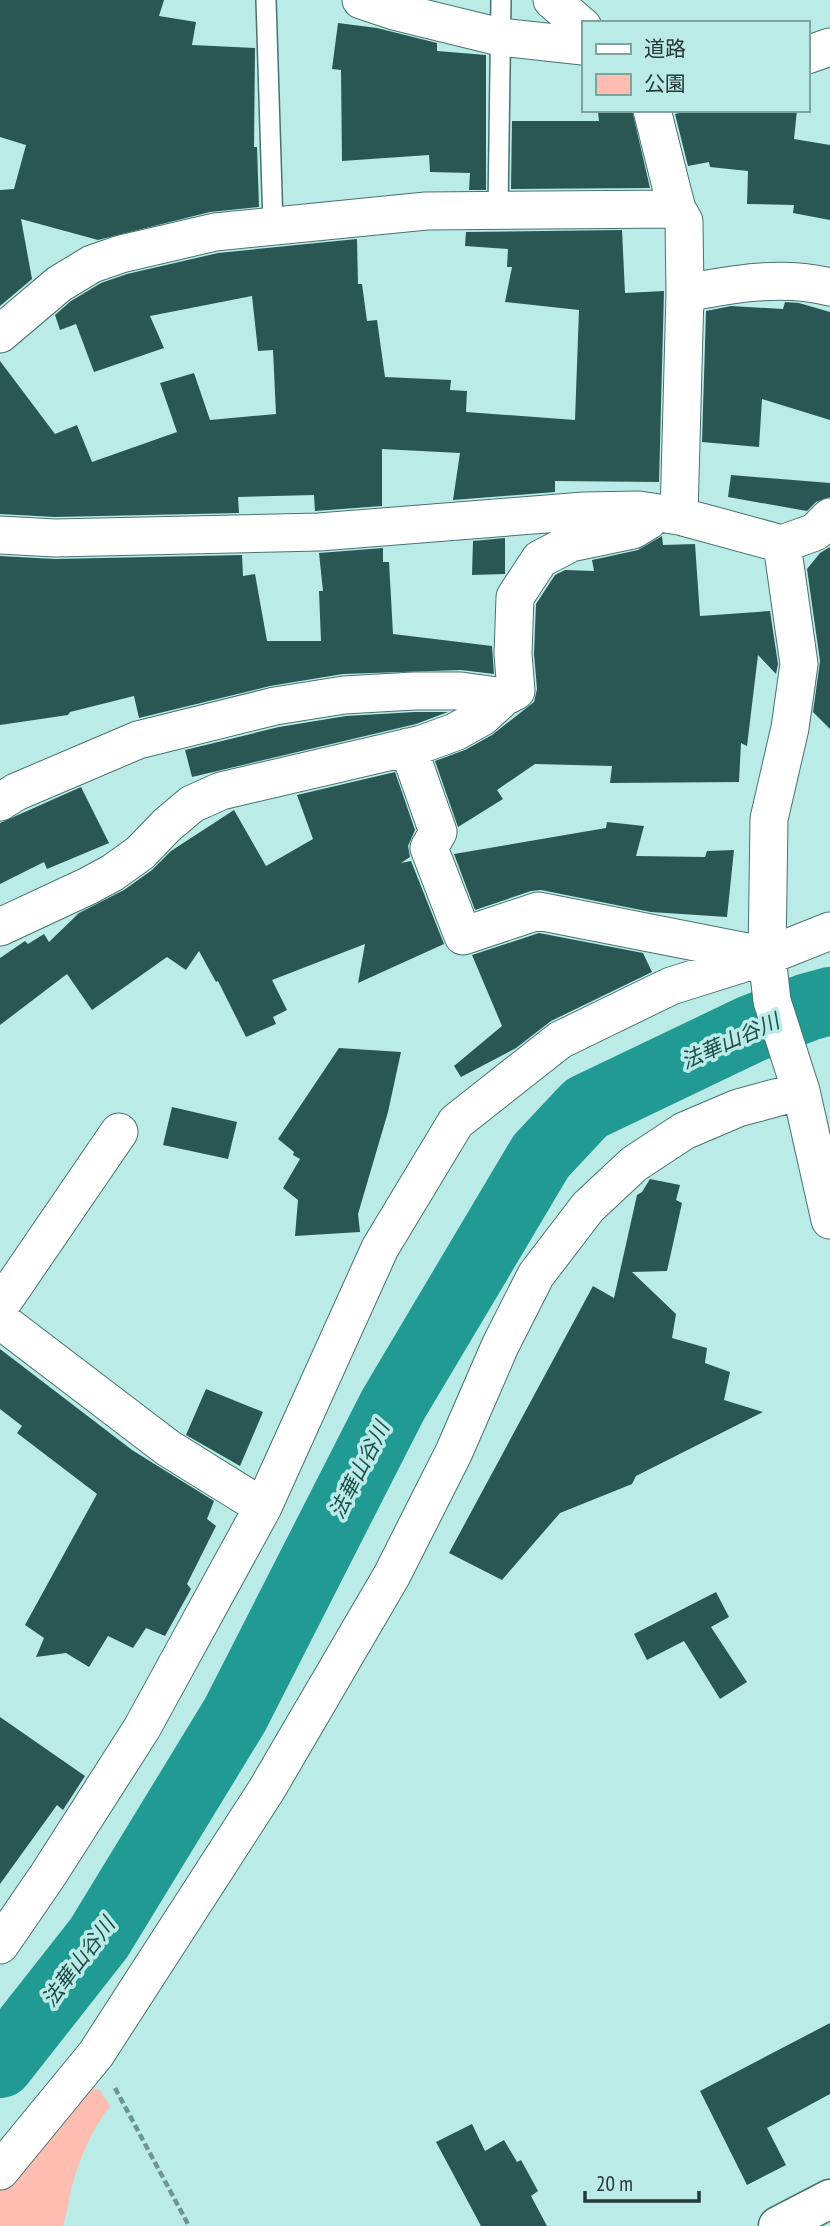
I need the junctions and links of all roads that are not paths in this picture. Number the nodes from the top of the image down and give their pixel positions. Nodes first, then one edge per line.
1 (266, 0) edge
2 (361, 0) edge
3 (501, 0) edge
4 (552, 0) edge
5 (582, 26) edge
6 (500, 37) junction
7 (582, 46) edge
8 (830, 47) edge
9 (809, 54) edge
10 (653, 112) edge
11 (677, 209) junction
12 (498, 210) junction
13 (273, 225) junction
14 (830, 287) edge
15 (685, 293) junction
16 (0, 334) edge
17 (670, 514) junction
18 (830, 517) edge
19 (0, 535) edge
20 (782, 544) junction
21 (504, 697) junction
22 (408, 747) junction
23 (0, 802) edge
24 (0, 927) edge
25 (830, 931) edge
26 (767, 956) junction
27 (801, 1091) junction
28 (119, 1132) dead end
29 (830, 1220) edge
30 (0, 1306) edge
31 (0, 1320) edge
32 (263, 1507) junction
33 (0, 1945) edge
34 (0, 2171) edge
35 (830, 2199) edge
36 (778, 2226) edge

1 - 13 lane
2 - 6 street
3 - 6 lane
4 - 5 street
6 - 7 street
6 - 12 lane
8 - 9 street
10 - 11 street
11 - 12 street
11 - 15 street
12 - 13 street
13 - 16 street
14 - 15 street
15 - 17 street
17 - 19 street
17 - 20 street
17 - 21 street
18 - 20 street
20 - 26 street
21 - 22 street
21 - 23 street
22 - 24 street
22 - 26 street
25 - 26 street
26 - 27 street
26 - 32 street
27 - 29 street
27 - 34 street
28 - 30 street
31 - 32 street
32 - 33 street
35 - 36 street

